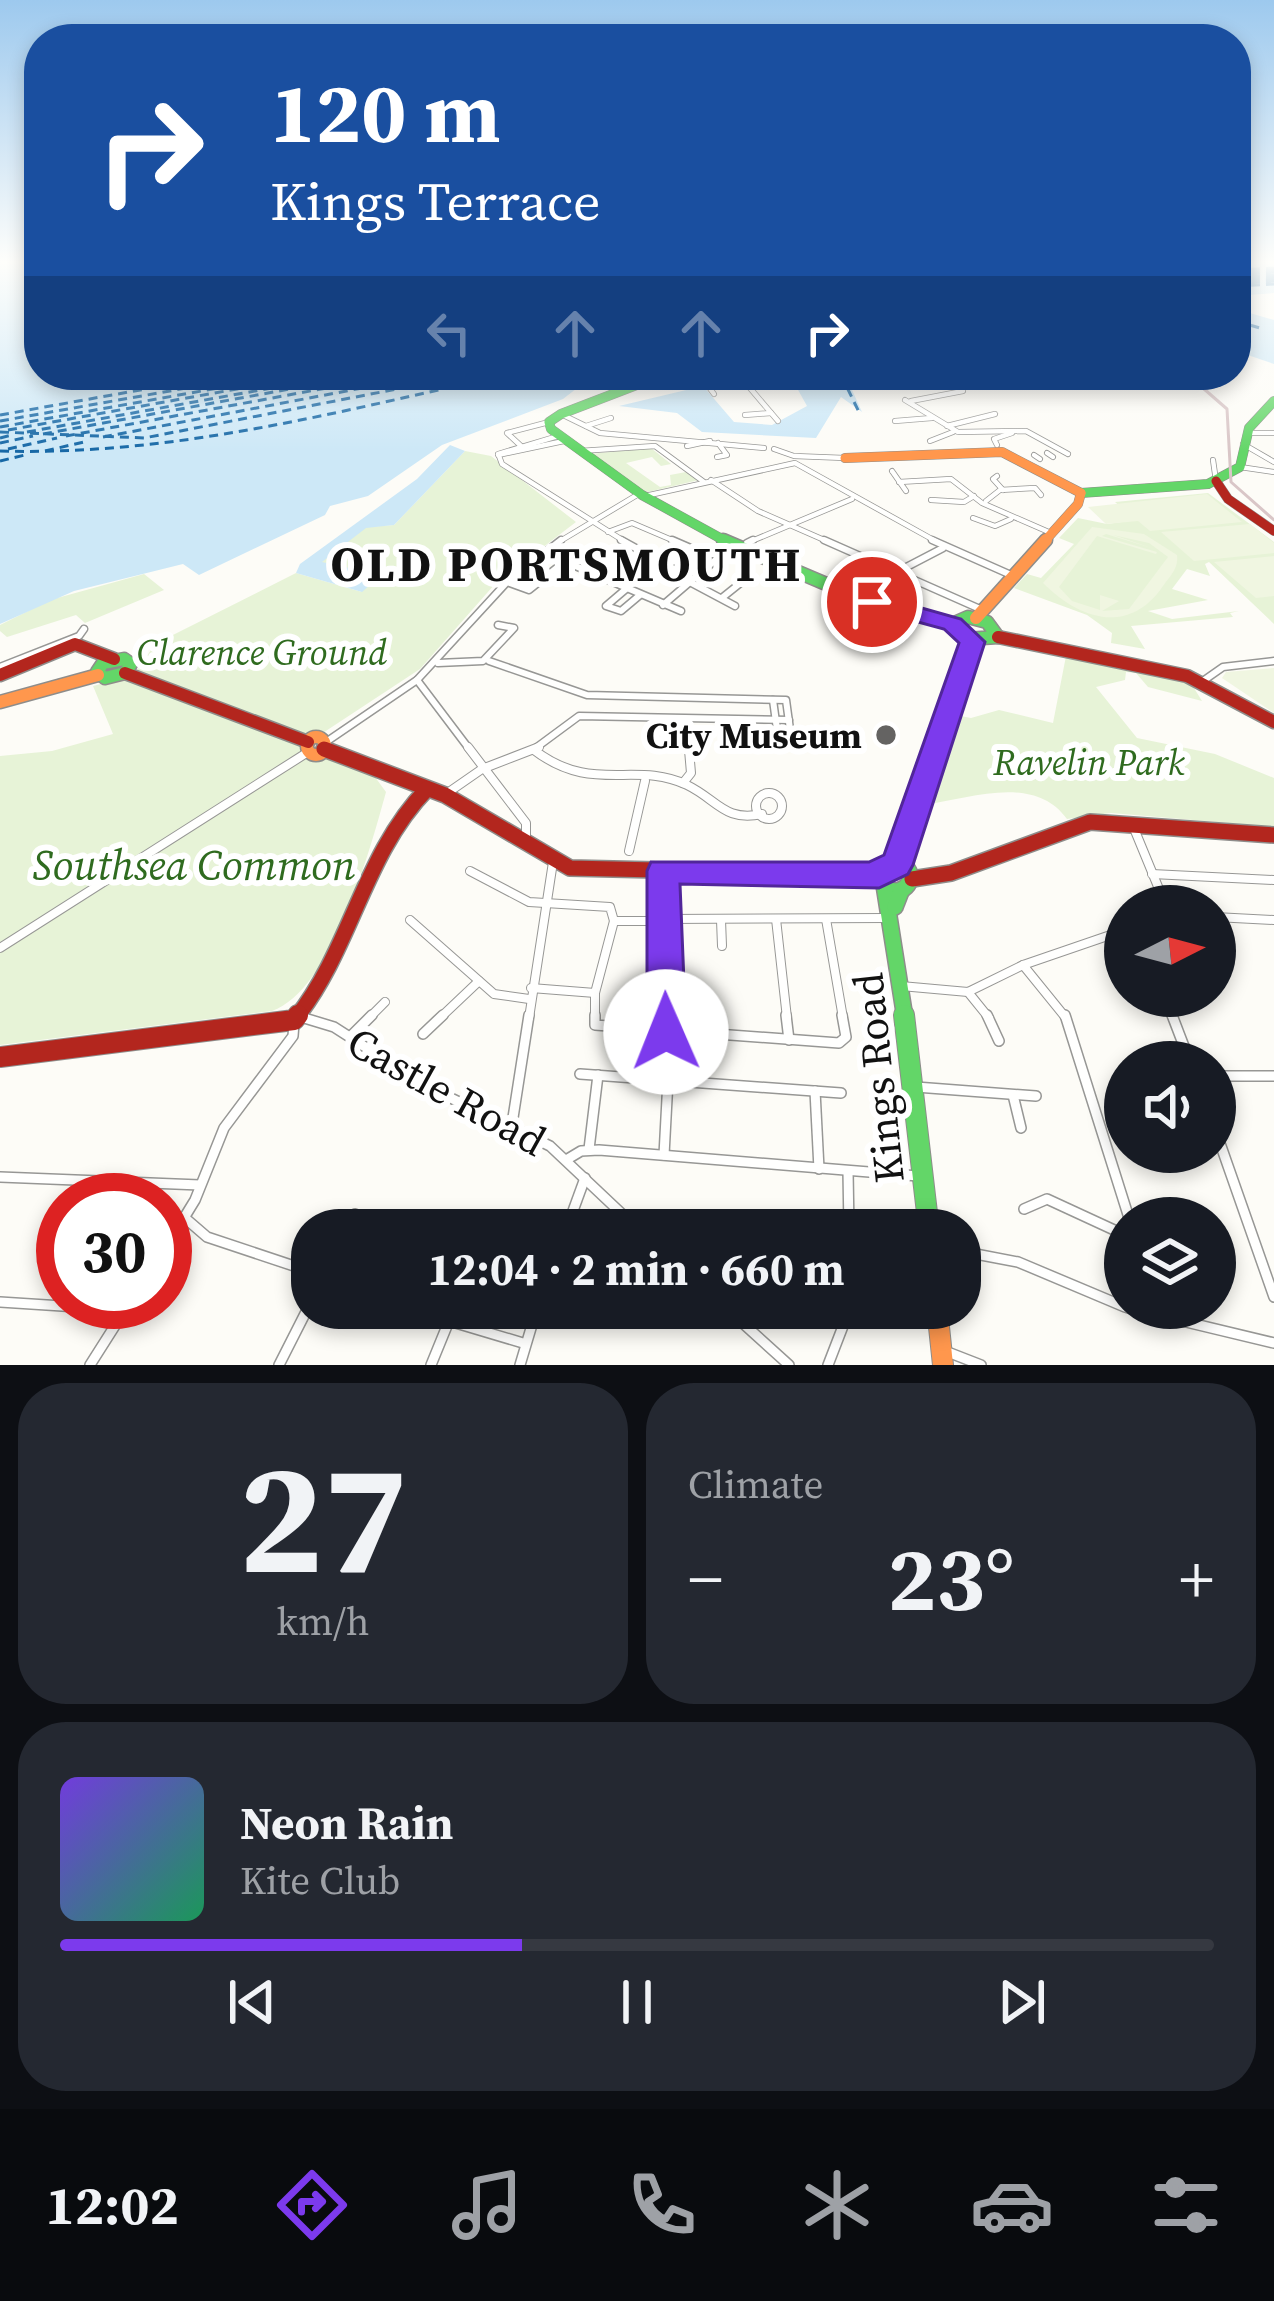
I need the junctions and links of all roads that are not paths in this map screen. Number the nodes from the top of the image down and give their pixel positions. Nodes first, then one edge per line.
1 (624, 390) edge
2 (711, 390) edge
3 (751, 390) edge
4 (963, 391) dead end
5 (714, 394) dead end
6 (1274, 403) edge
7 (771, 413) junction
8 (994, 414) dead end
9 (745, 415) dead end
10 (555, 418) junction
11 (934, 418) junction
12 (659, 420) dead end
13 (611, 421) dead end
14 (778, 421) dead end
15 (895, 421) dead end
16 (586, 426) junction
17 (947, 426) junction
18 (956, 431) junction
19 (1009, 431) junction
20 (1274, 434) edge
21 (655, 435) junction
22 (561, 439) junction
23 (1245, 439) junction
24 (714, 441) junction
25 (930, 441) dead end
26 (521, 446) junction
27 (687, 446) dead end
28 (997, 446) dead end
29 (764, 448) dead end
30 (774, 449) dead end
31 (577, 452) junction
32 (1068, 454) dead end
33 (499, 456) junction
34 (717, 457) dead end
35 (845, 458) joint
36 (1213, 460) dead end
37 (1274, 462) edge
38 (1240, 467) junction
39 (892, 471) dead end
40 (1272, 473) edge
41 (997, 476) dead end
42 (708, 481) junction
43 (1216, 481) junction
44 (899, 482) junction
45 (1004, 490) junction
46 (906, 491) dead end
47 (1081, 493) junction
48 (1041, 495) dead end
49 (638, 496) junction
50 (974, 496) junction
51 (852, 499) junction
52 (931, 500) dead end
53 (986, 501) junction
54 (974, 518) dead end
55 (1011, 519) junction
56 (586, 520) junction
57 (788, 526) junction
58 (1274, 531) edge
59 (608, 532) junction
60 (1051, 533) junction
61 (741, 543) junction
62 (943, 548) junction
63 (545, 553) junction
64 (564, 562) junction
65 (668, 564) junction
66 (895, 573) junction
67 (1011, 575) junction
68 (689, 579) junction
69 (743, 580) dead end
70 (507, 582) junction
71 (626, 589) junction
72 (640, 595) junction
73 (722, 598) junction
74 (663, 604) junction
75 (735, 606) dead end
76 (680, 611) dead end
77 (978, 613) junction
78 (952, 624) junction
79 (498, 625) dead end
80 (84, 629) dead end
81 (998, 637) junction
82 (972, 642) junction
83 (114, 659) junction
84 (489, 661) junction
85 (1274, 661) edge
86 (437, 663) junction
87 (0, 671) edge
88 (125, 673) junction
89 (98, 675) junction
90 (417, 680) junction
91 (1202, 681) junction
92 (613, 695) junction
93 (656, 696) junction
94 (773, 700) junction
95 (0, 702) edge
96 (611, 716) junction
97 (656, 718) junction
98 (776, 720) junction
99 (789, 720) junction
100 (1274, 722) edge
101 (778, 744) dead end
102 (792, 744) dead end
103 (325, 746) junction
104 (308, 747) junction
105 (534, 750) junction
106 (689, 750) dead end
107 (482, 768) junction
108 (645, 781) junction
109 (683, 783) junction
110 (427, 788) junction
111 (445, 795) junction
112 (761, 814) junction
113 (1132, 823) junction
114 (1274, 835) edge
115 (525, 844) junction
116 (629, 851) dead end
117 (554, 862) junction
118 (897, 865) junction
119 (470, 871) dead end
120 (663, 871) junction
121 (1151, 874) junction
122 (882, 880) junction
123 (1274, 880) edge
124 (907, 884) junction
125 (1156, 885) edge
126 (546, 902) junction
127 (893, 918) junction
128 (1236, 918) edge
129 (721, 919) junction
130 (826, 919) junction
131 (410, 920) dead end
132 (665, 920) junction
133 (776, 920) junction
134 (1274, 920) edge
135 (614, 921) junction
136 (1104, 937) edge
137 (722, 946) dead end
138 (0, 948) edge
139 (1023, 965) junction
140 (479, 982) junction
141 (901, 986) junction
142 (968, 992) junction
143 (596, 993) junction
144 (530, 994) junction
145 (385, 1002) dead end
146 (296, 1018) junction
147 (666, 1032) junction
148 (423, 1034) dead end
149 (350, 1037) junction
150 (789, 1040) junction
151 (999, 1041) dead end
152 (0, 1058) edge
153 (580, 1074) dead end
154 (598, 1075) junction
155 (1236, 1076) edge
156 (1274, 1076) edge
157 (668, 1080) junction
158 (912, 1087) junction
159 (815, 1091) junction
160 (841, 1093) dead end
161 (1013, 1095) junction
162 (1036, 1096) dead end
163 (512, 1125) junction
164 (1021, 1128) dead end
165 (590, 1149) junction
166 (664, 1154) junction
167 (566, 1160) junction
168 (819, 1168) junction
169 (848, 1171) junction
170 (1230, 1173) edge
171 (922, 1176) junction
172 (0, 1177) edge
173 (585, 1178) junction
174 (200, 1185) junction
175 (1122, 1197) edge
176 (192, 1203) edge
177 (574, 1209) edge
178 (617, 1209) edge
179 (849, 1209) edge
180 (926, 1209) edge
181 (1024, 1209) dead end
182 (192, 1224) edge
183 (1104, 1225) edge
184 (981, 1255) edge
185 (291, 1265) edge
186 (1274, 1297) edge
187 (1104, 1298) edge
188 (0, 1302) edge
189 (36, 1303) edge
190 (113, 1329) edge
191 (297, 1329) edge
192 (529, 1329) edge
193 (749, 1329) edge
194 (842, 1329) edge
195 (1218, 1329) edge
196 (523, 1343) junction
197 (1274, 1343) edge
198 (942, 1358) edge
199 (90, 1365) edge
200 (279, 1365) edge
201 (431, 1365) edge
202 (520, 1365) edge
203 (789, 1365) edge
204 (828, 1365) edge
205 (981, 1365) edge

1 - 10 main road
2 - 5 street
3 - 7 street
4 - 11 street
6 - 23 main road
7 - 9 street
7 - 14 street
8 - 17 street
10 - 16 street
10 - 22 main road
10 - 26 street
11 - 15 street
11 - 17 street
12 - 21 street
13 - 16 street
16 - 21 street
17 - 18 street
18 - 19 street
18 - 25 street
19 - 28 street
19 - 32 street
20 - 23 street
21 - 24 street
22 - 26 street
22 - 31 main road
22 - 33 street
23 - 37 street
23 - 38 main road
24 - 27 street
24 - 29 street
24 - 34 street
26 - 33 street
30 - 35 street
31 - 42 street
31 - 49 main road
33 - 56 street
35 - 47 main road
36 - 43 street
38 - 40 street
38 - 43 main road
39 - 44 street
41 - 45 street
42 - 49 street
42 - 51 street
42 - 57 street
43 - 47 main road
43 - 58 main road
44 - 46 street
44 - 50 street
45 - 48 street
45 - 53 street
47 - 60 main road
49 - 56 street
49 - 61 main road
50 - 52 street
50 - 53 street
51 - 57 street
51 - 62 street
53 - 55 street
54 - 55 street
55 - 60 street
56 - 59 street
56 - 63 street
57 - 61 street
57 - 66 street
59 - 65 street
59 - 65 street
60 - 67 main road
61 - 68 street
61 - 78 main road
62 - 66 street
62 - 67 street
63 - 64 street
63 - 70 street
64 - 70 street
64 - 71 street
65 - 68 street
66 - 77 street
67 - 77 main road
68 - 73 street
68 - 74 street
69 - 73 street
70 - 86 street
71 - 72 street
71 - 72 street
72 - 74 street
73 - 75 street
74 - 76 street
77 - 78 main road
77 - 81 main road
78 - 82 main road
79 - 84 street
80 - 87 street
81 - 82 main road
81 - 91 main road
82 - 118 main road
83 - 87 main road
83 - 88 main road
83 - 89 main road
84 - 86 street
84 - 92 street
85 - 91 street
86 - 90 street
88 - 89 main road
88 - 104 main road
89 - 95 main road
90 - 103 street
90 - 107 street
91 - 100 main road
92 - 93 street
92 - 96 street
93 - 94 street
93 - 97 street
94 - 98 street
94 - 99 street
96 - 97 street
96 - 105 street
97 - 98 street
98 - 99 street
98 - 101 street
99 - 102 street
103 - 104 main road
103 - 110 main road
104 - 138 street
105 - 107 street
105 - 108 street
106 - 109 street
107 - 111 street
107 - 115 street
108 - 109 street
108 - 116 street
109 - 112 street
110 - 111 main road
110 - 146 main road
111 - 115 main road
112 - 112 street
113 - 114 main road
113 - 121 street
113 - 124 main road
115 - 117 main road
117 - 120 main road
117 - 126 street
118 - 122 main road
118 - 124 main road
119 - 126 street
120 - 122 main road
120 - 132 street
121 - 123 street
121 - 125 street
122 - 124 main road
122 - 127 main road, Kings Road
124 - 127 main road, Kings Road
126 - 135 street
126 - 144 street
127 - 130 street
127 - 141 main road, Kings Road
128 - 134 street
129 - 132 street
129 - 133 street
129 - 137 street
130 - 133 street
130 - 150 street
131 - 140 street
132 - 135 street
132 - 147 street
133 - 150 street
135 - 143 street
136 - 139 street
139 - 142 street
139 - 175 street
140 - 144 street
140 - 148 street
141 - 142 street
141 - 158 main road, Kings Road
142 - 151 street
143 - 144 street
143 - 147 street
144 - 163 street
145 - 149 street
146 - 149 street, Castle Road
146 - 152 main road
146 - 174 street
147 - 150 street
149 - 163 street, Castle Road
153 - 154 street
154 - 157 street
154 - 165 street
155 - 156 street
157 - 159 street
157 - 166 street
158 - 161 street
158 - 171 main road, Kings Road
159 - 160 street
159 - 168 street
161 - 162 street
161 - 164 street
163 - 167 street, Castle Road
165 - 166 street
165 - 167 street
166 - 168 street
167 - 173 street, Castle Road
168 - 169 street
169 - 171 street
169 - 179 street
170 - 186 street
171 - 180 main road, Kings Road
172 - 174 street
173 - 177 street
173 - 178 street, Castle Road
174 - 176 street
181 - 183 street
182 - 185 street
184 - 187 street
188 - 189 street
190 - 199 street
191 - 200 street
192 - 196 street
193 - 203 street
194 - 204 street
195 - 197 street
196 - 201 street
196 - 202 street
198 - 205 street

